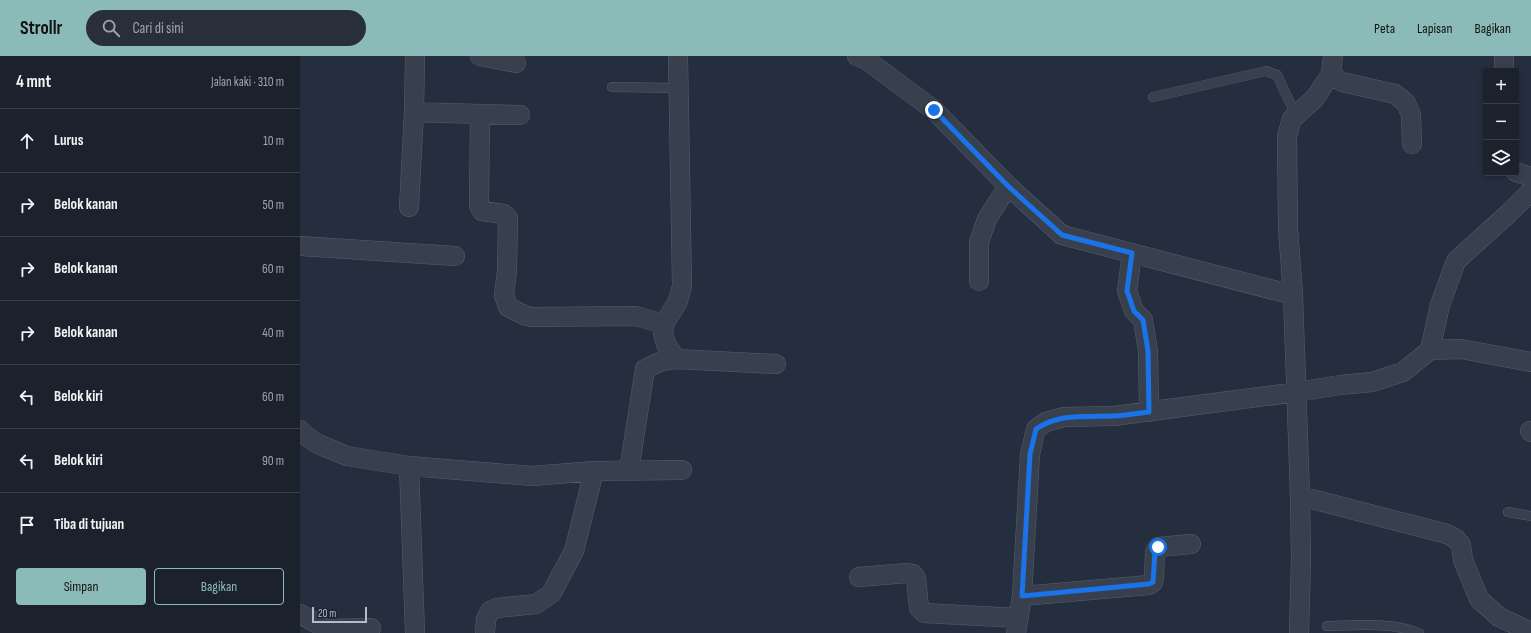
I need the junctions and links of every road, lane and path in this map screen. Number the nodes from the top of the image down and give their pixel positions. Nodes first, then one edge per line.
1 (415, 56) edge
2 (480, 56) edge
3 (678, 56) edge
4 (857, 56) edge
5 (1504, 56) edge
6 (516, 63) dead end
7 (1332, 65) edge
8 (1504, 68) edge
9 (612, 87) dead end
10 (679, 88) junction
11 (1153, 97) dead end
12 (1301, 111) junction
13 (414, 112) junction
14 (480, 114) junction
15 (520, 116) dead end
16 (1412, 144) dead end
17 (1519, 173) edge
18 (1531, 177) edge
19 (1008, 186) junction
20 (1531, 191) edge
21 (409, 207) dead end
22 (300, 246) edge
23 (1132, 253) junction
24 (455, 256) dead end
25 (979, 281) dead end
26 (1293, 295) junction
27 (664, 324) junction
28 (1430, 350) junction
29 (676, 359) junction
30 (1531, 362) edge
31 (776, 364) dead end
32 (1297, 392) junction
33 (1149, 412) junction
34 (300, 430) edge
35 (409, 466) junction
36 (629, 470) junction
37 (682, 470) dead end
38 (594, 471) junction
39 (1300, 496) junction
40 (1508, 512) dead end
41 (1531, 516) edge
42 (1191, 544) dead end
43 (859, 577) dead end
44 (1022, 596) junction
45 (300, 614) edge
46 (1017, 625) edge
47 (1327, 626) dead end
48 (371, 628) dead end
49 (1531, 632) edge
50 (415, 633) edge
51 (485, 633) edge
52 (1299, 633) edge
53 (1419, 633) edge

1 - 13 street
2 - 6 street
3 - 10 street
4 - 19 street
5 - 8 street
7 - 12 street
7 - 16 street
9 - 10 lane
10 - 27 street
11 - 12 lane
12 - 26 street
13 - 14 street
13 - 21 street
14 - 15 street
14 - 27 street
17 - 18 street
19 - 23 street
19 - 25 street
20 - 28 street
22 - 24 street
23 - 26 street
23 - 33 street
26 - 32 street
27 - 29 street
28 - 30 street
28 - 32 street
29 - 31 street
29 - 36 street
32 - 33 street
32 - 39 street
33 - 44 street
34 - 35 street
35 - 38 street
35 - 50 street
36 - 37 street
36 - 38 street
38 - 51 street
39 - 49 street
39 - 52 street
40 - 41 lane
42 - 44 street
43 - 46 street
44 - 46 street
45 - 48 street
47 - 53 lane

